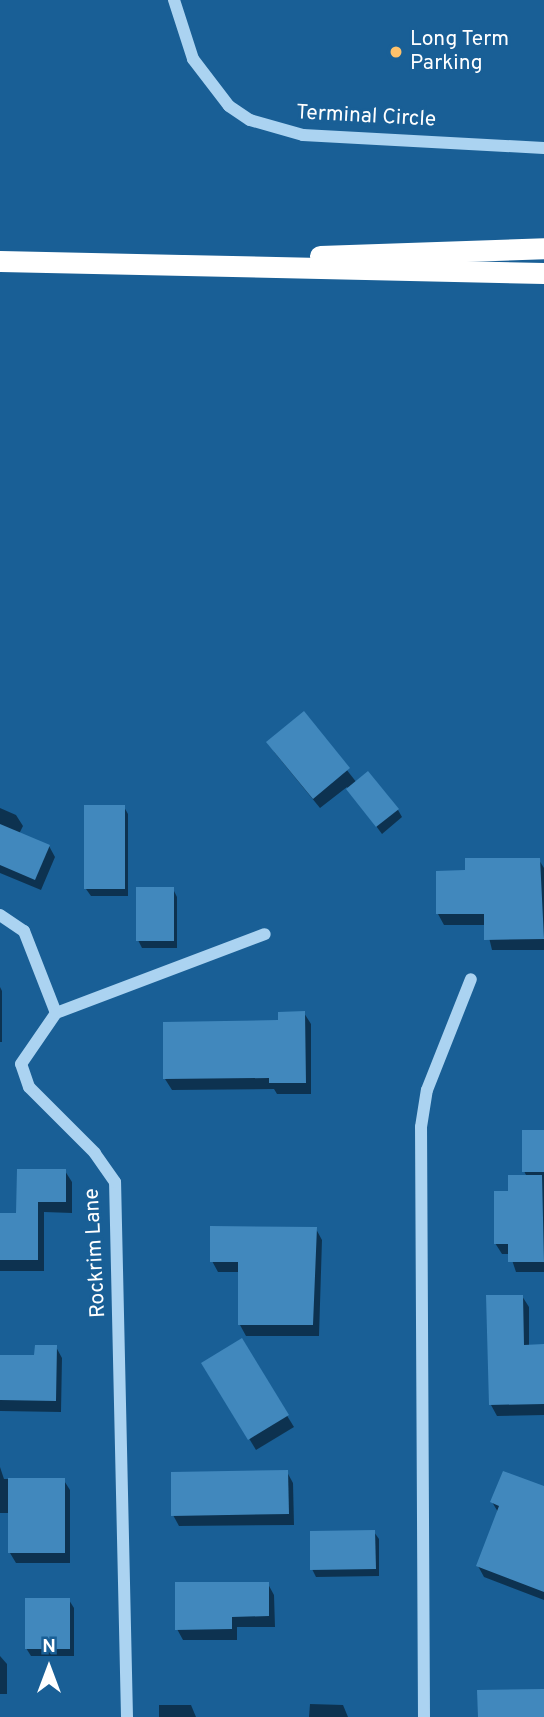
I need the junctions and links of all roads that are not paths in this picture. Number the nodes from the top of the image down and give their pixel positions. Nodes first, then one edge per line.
1 (174, 0) edge
2 (544, 148) edge
3 (544, 248) edge
4 (0, 261) edge
5 (76, 265) junction
6 (544, 273) edge
7 (0, 915) edge
8 (265, 934) dead end
9 (471, 979) dead end
10 (56, 1013) junction
11 (127, 1717) edge
12 (424, 1717) edge

1 - 2 street, Terminal Circle
3 - 5 highway
4 - 5 highway
5 - 6 highway
7 - 10 street
8 - 10 street
9 - 12 street
10 - 11 street, Rockrim Lane

